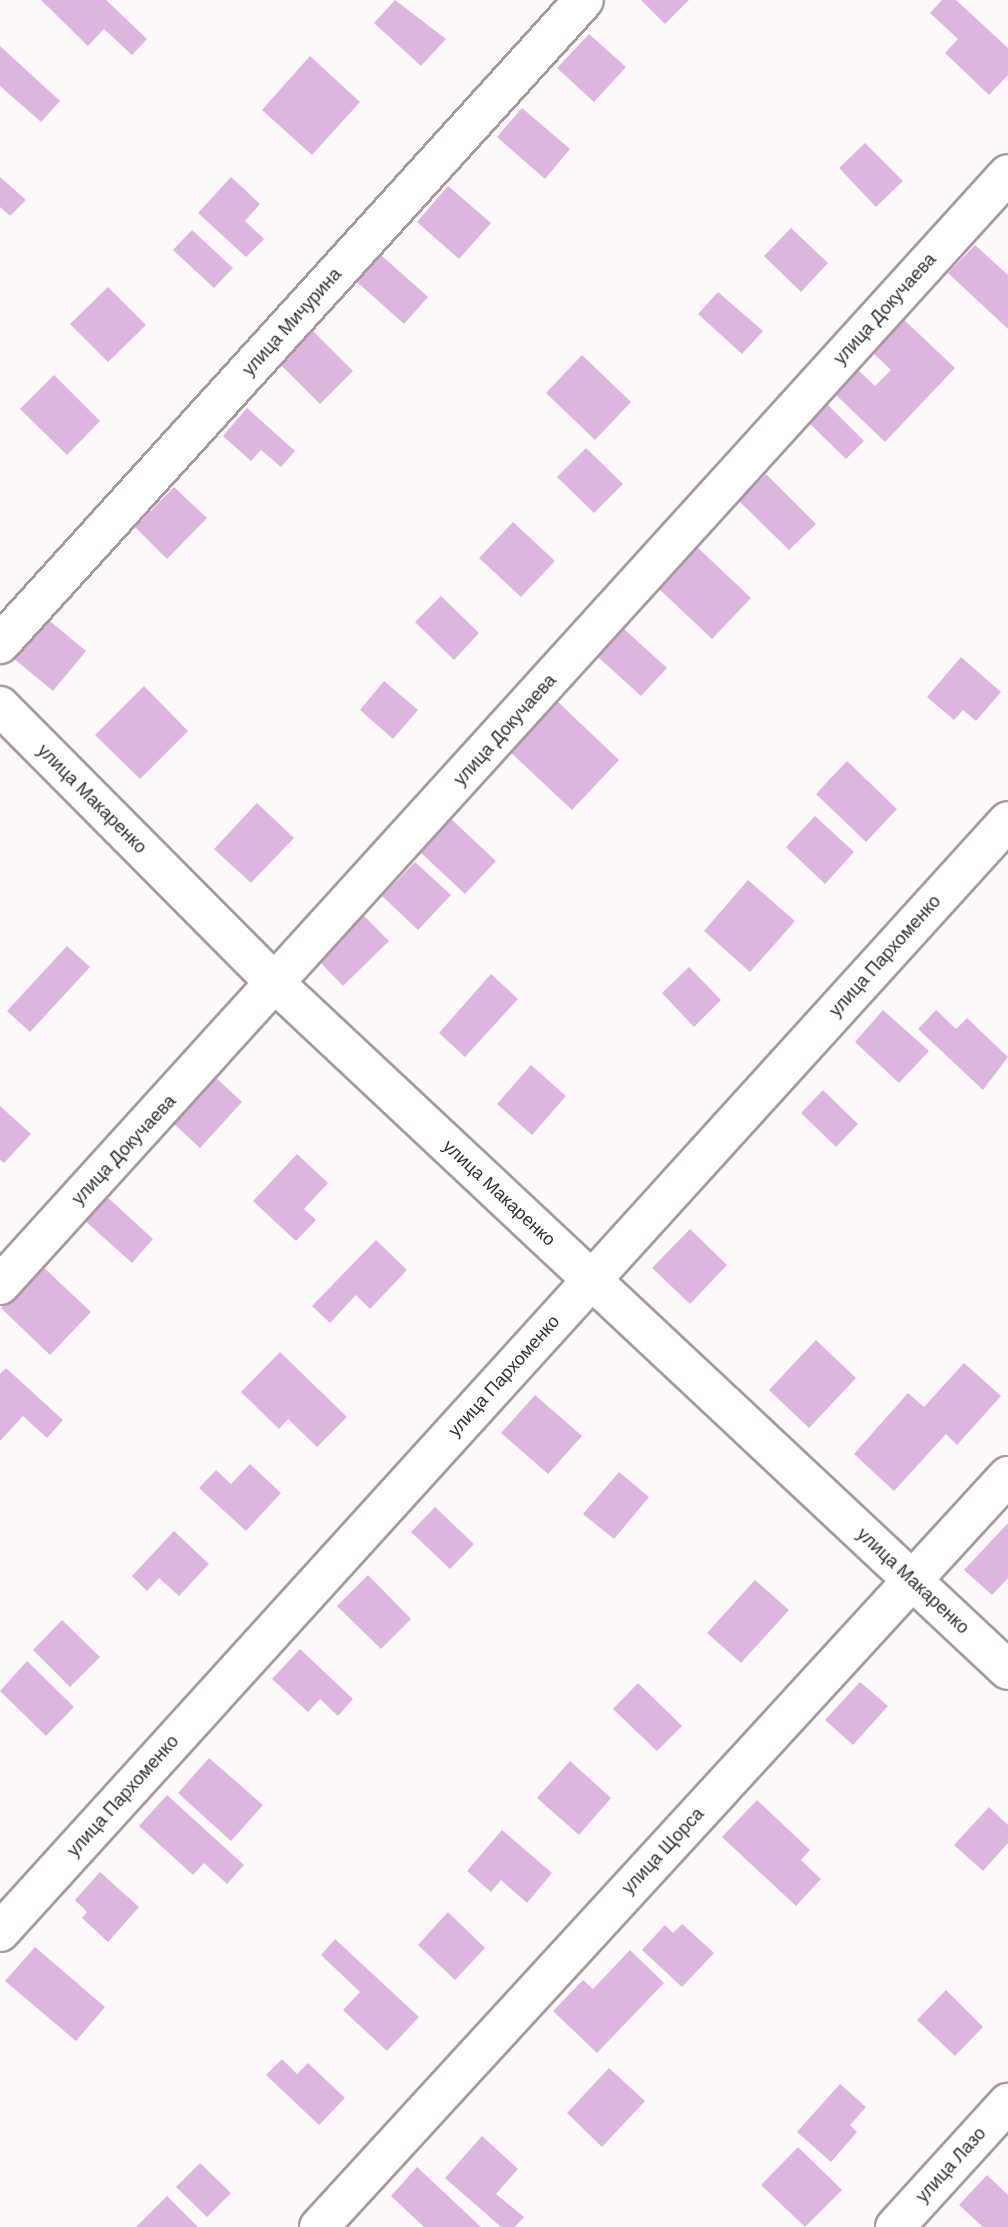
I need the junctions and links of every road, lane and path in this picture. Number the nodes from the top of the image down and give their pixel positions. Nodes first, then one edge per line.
1 (584, 0) edge
2 (1008, 174) edge
3 (0, 644) edge
4 (0, 706) edge
5 (1008, 821) edge
6 (276, 984) junction
7 (592, 1280) junction
8 (0, 1285) edge
9 (1008, 1476) edge
10 (912, 1580) junction
11 (1008, 1670) edge
12 (0, 1932) edge
13 (1008, 2103) edge
14 (319, 2227) edge
15 (895, 2227) edge

1 - 3 street, улица Мичурина
2 - 6 street, улица Докучаева
4 - 6 street, улица Макаренко
5 - 7 street, улица Пархоменко
6 - 7 street, улица Макаренко
6 - 8 street, улица Докучаева
7 - 10 street, улица Макаренко
7 - 12 street, улица Пархоменко
9 - 10 street, улица Щорса
10 - 11 street, улица Макаренко
10 - 14 street, улица Щорса
13 - 15 street, улица Лазо

